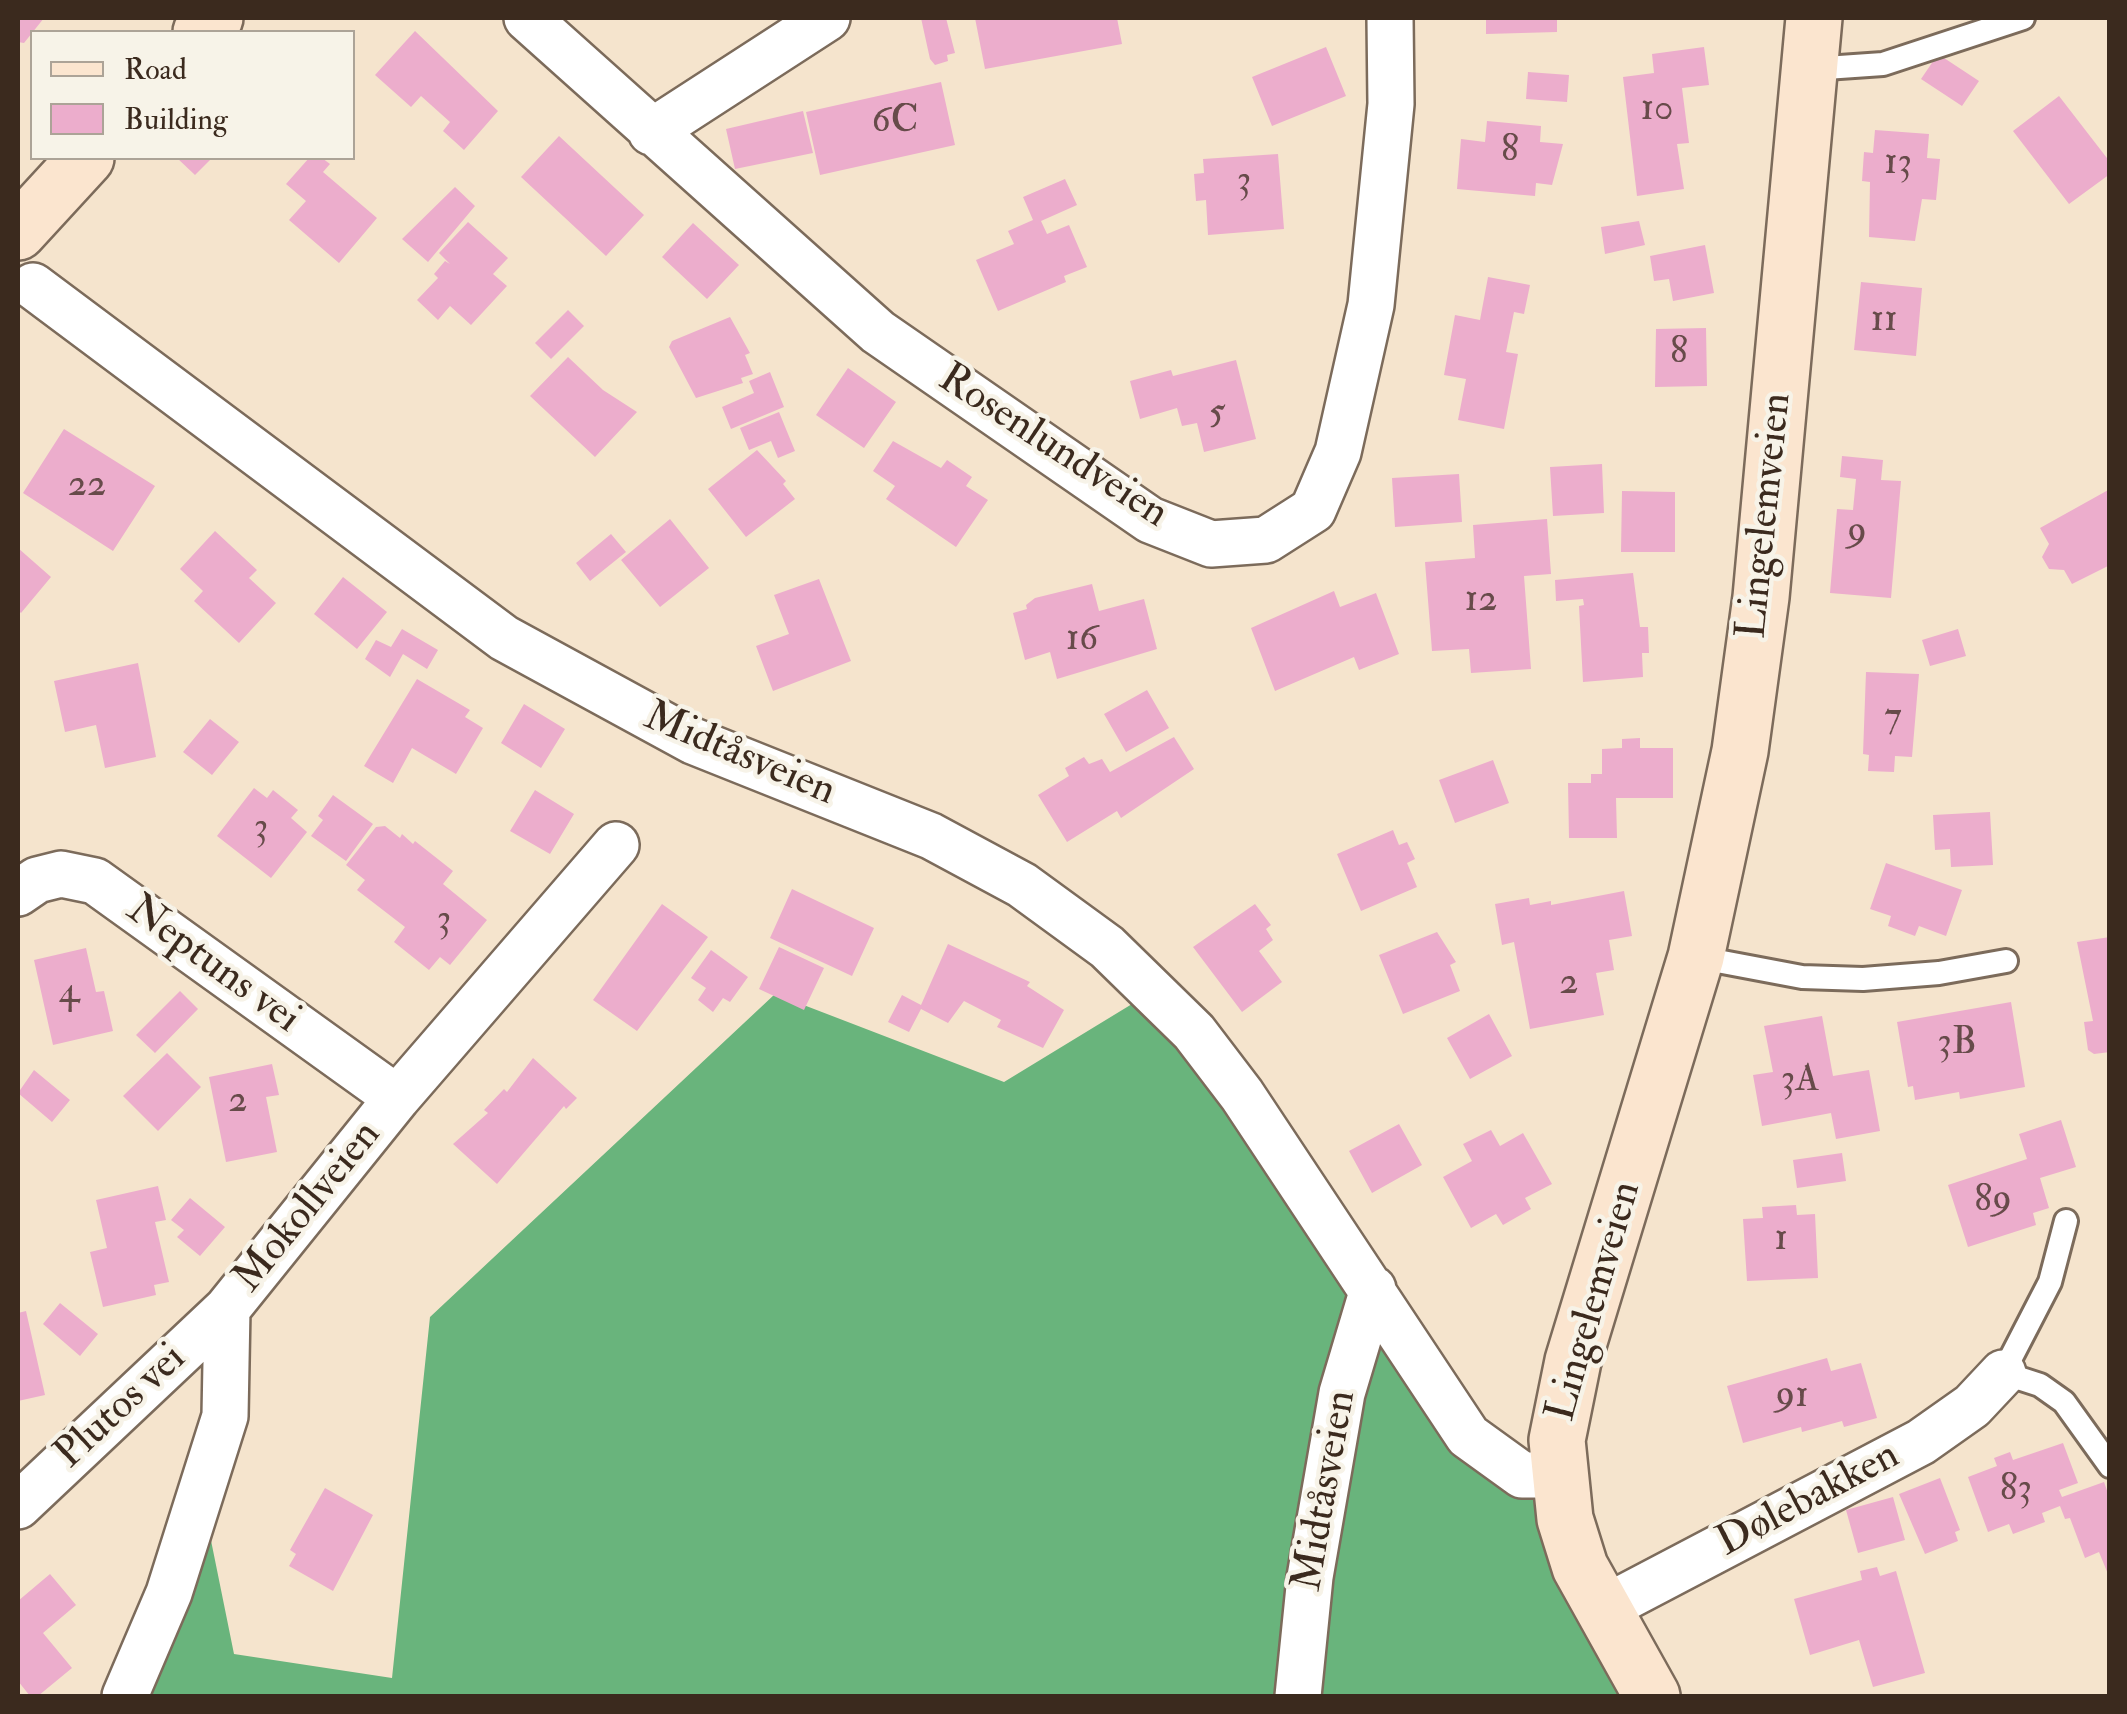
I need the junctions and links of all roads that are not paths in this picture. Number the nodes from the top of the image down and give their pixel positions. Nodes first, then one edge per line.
1 (526, 18) edge
2 (827, 18) edge
3 (1390, 18) edge
4 (2023, 18) edge
5 (1812, 44) edge
6 (651, 132) junction
7 (84, 160) edge
8 (18, 232) edge
9 (34, 286) dead end
10 (616, 845) dead end
11 (18, 893) edge
12 (1696, 958) junction
13 (2006, 961) dead end
14 (397, 1098) junction
15 (2066, 1221) dead end
16 (1372, 1289) junction
17 (227, 1309) junction
18 (2003, 1373) junction
19 (2110, 1466) edge
20 (1558, 1475) junction
21 (18, 1506) edge
22 (1601, 1610) junction
23 (125, 1696) edge
24 (1298, 1696) edge
25 (1652, 1696) edge

1 - 6 street, Rosenlundveien
2 - 6 street
3 - 6 street, Rosenlundveien
4 - 5 lane, Lingelemveien
5 - 12 main road, Lingelemveien
7 - 8 main road
9 - 16 street, Midtåsveien
10 - 14 street, Mokollveien
11 - 14 street, Neptuns vei
12 - 13 lane
12 - 20 main road, Lingelemveien
14 - 17 street, Mokollveien
15 - 18 lane
16 - 20 street, Midtåsveien
16 - 24 street, Midtåsveien
17 - 21 street, Plutos vei
17 - 23 street, Mokollveien
18 - 19 lane
18 - 22 street, Dølebakken
20 - 22 main road
22 - 25 main road

